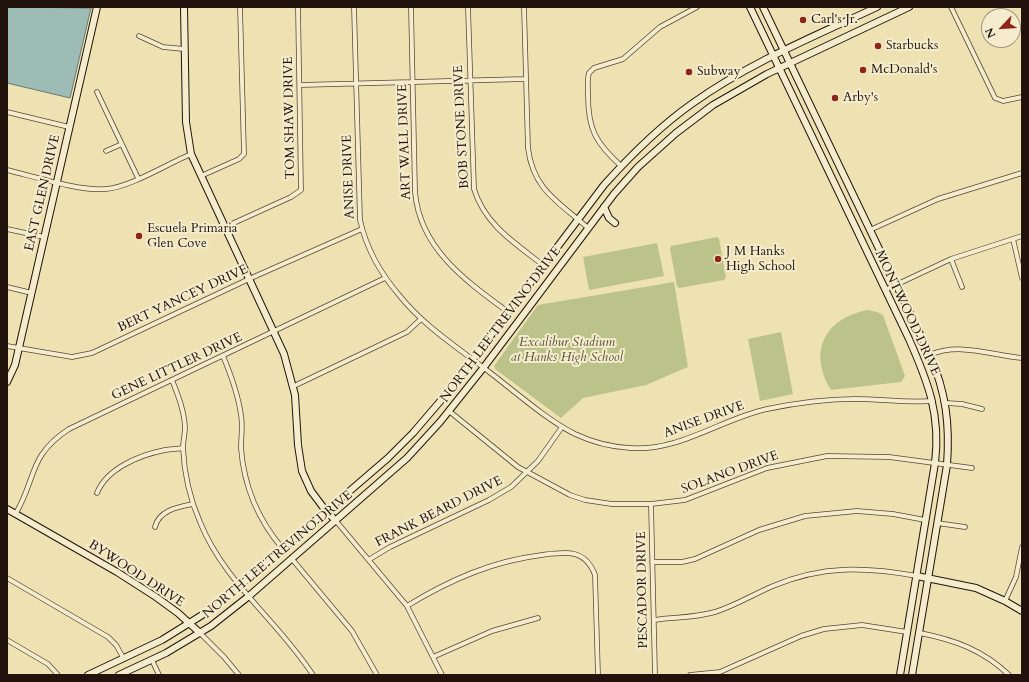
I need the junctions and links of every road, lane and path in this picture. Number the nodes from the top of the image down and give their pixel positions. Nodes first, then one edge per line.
1 (97, 7) edge
2 (184, 7) edge
3 (240, 7) edge
4 (298, 7) edge
5 (354, 7) edge
6 (411, 7) edge
7 (468, 7) edge
8 (524, 7) edge
9 (697, 7) edge
10 (750, 7) edge
11 (763, 7) edge
12 (877, 7) edge
13 (909, 7) edge
14 (952, 7) edge
15 (868, 11) junction
16 (874, 24) junction
17 (139, 36) dead end
18 (184, 49) junction
19 (784, 52) junction
20 (774, 57) junction
21 (790, 63) junction
22 (779, 68) junction
23 (525, 79) junction
24 (470, 80) junction
25 (413, 82) junction
26 (356, 84) junction
27 (300, 85) junction
28 (97, 92) dead end
29 (1022, 97) edge
30 (7, 112) edge
31 (70, 127) junction
32 (650, 138) junction
33 (122, 144) junction
34 (659, 147) junction
35 (106, 151) dead end
36 (191, 154) junction
37 (621, 166) junction
38 (7, 170) edge
39 (842, 172) junction
40 (1022, 173) edge
41 (201, 176) junction
42 (832, 177) junction
43 (138, 178) junction
44 (57, 181) junction
45 (604, 207) junction
46 (579, 219) junction
47 (615, 223) dead end
48 (7, 228) edge
49 (225, 228) junction
50 (588, 228) junction
51 (362, 229) junction
52 (870, 230) junction
53 (1022, 236) edge
54 (44, 237) junction
55 (1013, 239) junction
56 (951, 259) junction
57 (543, 265) junction
58 (385, 278) junction
59 (1022, 278) edge
60 (248, 279) junction
61 (896, 285) junction
62 (7, 287) edge
63 (962, 287) dead end
64 (885, 290) junction
65 (32, 293) junction
66 (508, 312) junction
67 (421, 319) junction
68 (274, 332) junction
69 (7, 346) edge
70 (19, 348) junction
71 (930, 354) junction
72 (223, 356) junction
73 (1022, 358) edge
74 (473, 359) junction
75 (484, 367) junction
76 (172, 380) junction
77 (7, 382) edge
78 (294, 386) junction
79 (933, 401) junction
80 (946, 404) junction
81 (982, 409) dead end
82 (449, 411) junction
83 (562, 427) junction
84 (408, 437) junction
85 (418, 446) junction
86 (183, 448) junction
87 (935, 463) junction
88 (946, 465) junction
89 (972, 468) dead end
90 (527, 472) junction
91 (97, 493) dead end
92 (193, 504) junction
93 (651, 504) junction
94 (7, 508) edge
95 (326, 511) junction
96 (16, 513) junction
97 (925, 520) junction
98 (336, 521) junction
99 (938, 523) junction
100 (155, 527) dead end
101 (965, 528) dead end
102 (1022, 548) edge
103 (283, 549) junction
104 (292, 559) junction
105 (370, 559) junction
106 (652, 562) junction
107 (917, 576) junction
108 (7, 578) edge
109 (929, 579) junction
110 (240, 587) junction
111 (249, 596) junction
112 (1005, 601) junction
113 (406, 606) junction
114 (1022, 612) edge
115 (538, 618) dead end
116 (654, 620) junction
117 (190, 624) junction
118 (907, 632) junction
119 (200, 633) junction
120 (920, 634) junction
121 (7, 640) edge
122 (433, 656) junction
123 (124, 659) junction
124 (152, 660) junction
125 (92, 674) edge
126 (58, 675) edge
127 (119, 675) edge
128 (159, 675) edge
129 (239, 675) edge
130 (313, 675) edge
131 (378, 675) edge
132 (442, 675) edge
133 (598, 675) edge
134 (655, 675) edge
135 (690, 675) edge
136 (900, 675) edge
137 (912, 675) edge
138 (1009, 675) edge

1 - 31 main road, EAST GLEN DRIVE
2 - 18 main road
3 - 41 street
4 - 27 street, TOM SHAW DRIVE
5 - 26 street, ANISE DRIVE
6 - 25 street, ART WALL DRIVE
7 - 24 street, BOB STONE DRIVE
8 - 23 street
9 - 37 street
10 - 20 main road, MONTWOOD DRIVE
11 - 19 main road, MONTWOOD DRIVE
12 - 15 main road, NORTH LEE TREVINO DRIVE
13 - 16 main road, NORTH LEE TREVINO DRIVE
14 - 29 street
15 - 16 main road
15 - 19 main road, NORTH LEE TREVINO DRIVE
16 - 21 main road, NORTH LEE TREVINO DRIVE
17 - 18 street
18 - 36 main road
19 - 20 main road, NORTH LEE TREVINO DRIVE
19 - 21 main road, MONTWOOD DRIVE
20 - 22 main road, MONTWOOD DRIVE
20 - 32 main road, NORTH LEE TREVINO DRIVE
21 - 22 main road, NORTH LEE TREVINO DRIVE
21 - 39 main road, MONTWOOD DRIVE
22 - 34 main road, NORTH LEE TREVINO DRIVE
22 - 42 main road, MONTWOOD DRIVE
23 - 24 street
23 - 46 street
24 - 25 street
24 - 57 street, BOB STONE DRIVE
25 - 26 street
25 - 66 street, ART WALL DRIVE
26 - 27 street
26 - 51 street, ANISE DRIVE
27 - 49 street, TOM SHAW DRIVE
28 - 33 street
30 - 31 street
31 - 44 main road, EAST GLEN DRIVE
32 - 34 main road
32 - 37 main road, NORTH LEE TREVINO DRIVE
33 - 35 street
33 - 43 street
34 - 45 main road, NORTH LEE TREVINO DRIVE
36 - 41 main road
36 - 43 street
37 - 46 main road, NORTH LEE TREVINO DRIVE
38 - 44 street
39 - 42 main road
39 - 52 main road, MONTWOOD DRIVE
40 - 52 street
41 - 49 main road
42 - 64 main road, MONTWOOD DRIVE
43 - 44 street
44 - 54 main road, EAST GLEN DRIVE
45 - 47 main road
45 - 50 main road, NORTH LEE TREVINO DRIVE
46 - 50 street
46 - 57 main road, NORTH LEE TREVINO DRIVE
48 - 54 street
49 - 60 main road
50 - 75 main road, NORTH LEE TREVINO DRIVE
51 - 58 street, ANISE DRIVE
51 - 60 street, BERT YANCEY DRIVE
52 - 61 main road, MONTWOOD DRIVE
53 - 55 street
54 - 65 main road, EAST GLEN DRIVE
55 - 56 street
55 - 59 street
56 - 61 street
56 - 63 street
57 - 66 main road, NORTH LEE TREVINO DRIVE
58 - 67 street, ANISE DRIVE
58 - 68 street, GENE LITTLER DRIVE
60 - 68 main road
60 - 70 street, BERT YANCEY DRIVE
61 - 64 street
61 - 71 main road, MONTWOOD DRIVE
62 - 65 street
64 - 79 main road, MONTWOOD DRIVE
65 - 70 main road, EAST GLEN DRIVE
66 - 74 main road, NORTH LEE TREVINO DRIVE
67 - 74 street, ANISE DRIVE
67 - 78 street
68 - 72 street, GENE LITTLER DRIVE
68 - 78 main road
69 - 70 street, BERT YANCEY DRIVE
70 - 77 main road, EAST GLEN DRIVE
71 - 73 street
71 - 80 main road, MONTWOOD DRIVE
72 - 76 street, GENE LITTLER DRIVE
72 - 103 street
74 - 75 street, ANISE DRIVE
74 - 84 main road, NORTH LEE TREVINO DRIVE
75 - 82 main road, NORTH LEE TREVINO DRIVE
75 - 83 street, ANISE DRIVE
76 - 86 street
76 - 96 street, GENE LITTLER DRIVE
78 - 95 main road
79 - 83 street, ANISE DRIVE
79 - 87 main road, MONTWOOD DRIVE
80 - 81 street
80 - 88 main road, MONTWOOD DRIVE
82 - 85 main road, NORTH LEE TREVINO DRIVE
82 - 90 street, SOLANO DRIVE
83 - 90 street, FRANK BEARD DRIVE
84 - 85 main road
84 - 95 main road, NORTH LEE TREVINO DRIVE
85 - 98 main road, NORTH LEE TREVINO DRIVE
86 - 91 street
86 - 92 street
87 - 88 street, SOLANO DRIVE
87 - 93 street, SOLANO DRIVE
87 - 97 main road, MONTWOOD DRIVE
88 - 89 street, SOLANO DRIVE
88 - 99 main road, MONTWOOD DRIVE
90 - 93 street, SOLANO DRIVE
90 - 105 street, FRANK BEARD DRIVE
92 - 100 street
92 - 110 street
93 - 106 street, PESCADOR DRIVE
94 - 96 main road, BYWOOD DRIVE
95 - 98 main road
95 - 103 main road, NORTH LEE TREVINO DRIVE
96 - 117 main road, BYWOOD DRIVE
97 - 106 street
97 - 107 main road, MONTWOOD DRIVE
98 - 104 main road, NORTH LEE TREVINO DRIVE
98 - 105 street
99 - 101 street
99 - 109 main road, MONTWOOD DRIVE
102 - 112 street
103 - 110 main road, NORTH LEE TREVINO DRIVE
104 - 111 main road, NORTH LEE TREVINO DRIVE
104 - 131 street
105 - 113 street
106 - 116 street, PESCADOR DRIVE
107 - 109 main road
107 - 116 street
107 - 118 main road, MONTWOOD DRIVE
108 - 123 street
109 - 112 main road
109 - 120 main road, MONTWOOD DRIVE
110 - 111 street
110 - 117 main road, NORTH LEE TREVINO DRIVE
111 - 119 main road, NORTH LEE TREVINO DRIVE
111 - 130 street
112 - 114 main road
113 - 122 street
113 - 133 street
115 - 122 street
116 - 134 street, PESCADOR DRIVE
117 - 119 main road, BYWOOD DRIVE
117 - 123 main road, NORTH LEE TREVINO DRIVE
118 - 135 street
118 - 136 main road, MONTWOOD DRIVE
119 - 124 main road, NORTH LEE TREVINO DRIVE
119 - 129 street, BYWOOD DRIVE
120 - 137 main road, MONTWOOD DRIVE
120 - 138 street
121 - 126 street
122 - 132 street
123 - 125 main road, NORTH LEE TREVINO DRIVE
124 - 127 main road, NORTH LEE TREVINO DRIVE
124 - 128 street

